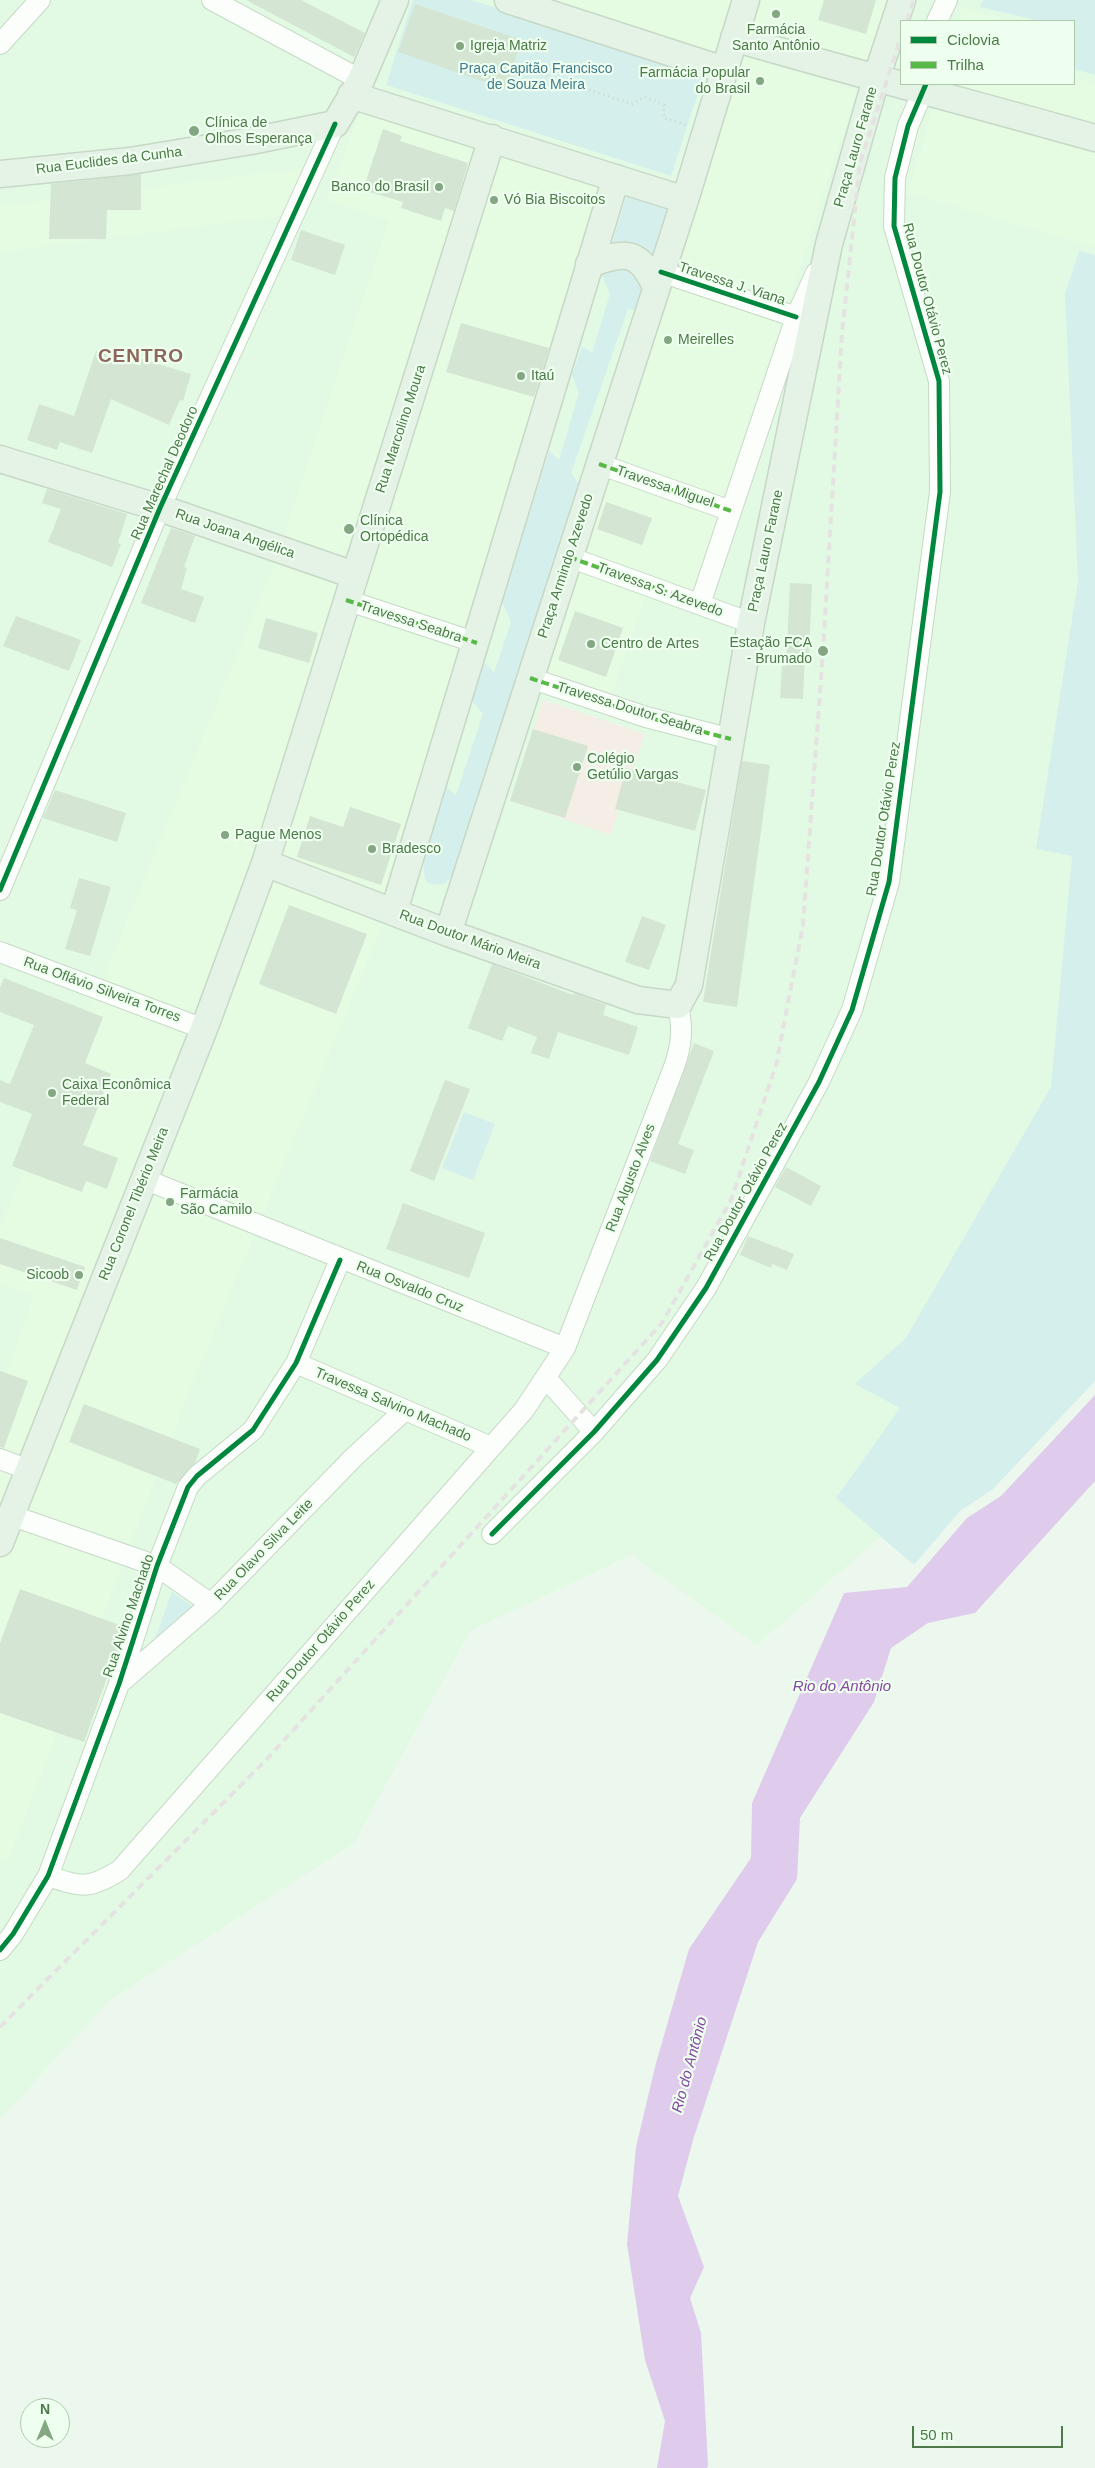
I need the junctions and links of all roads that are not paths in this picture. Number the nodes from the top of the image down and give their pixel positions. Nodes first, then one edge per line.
1 (40, 0) edge
2 (395, 0) edge
3 (508, 0) edge
4 (746, 0) edge
5 (902, 0) edge
6 (947, 0) edge
7 (221, 2) edge
8 (539, 5) edge
9 (937, 20) edge
10 (734, 38) junction
11 (0, 44) edge
12 (724, 70) junction
13 (876, 79) junction
14 (900, 83) edge
15 (925, 87) edge
16 (356, 88) junction
17 (335, 124) junction
18 (492, 138) junction
19 (1095, 138) edge
20 (0, 174) edge
21 (616, 178) junction
22 (685, 200) junction
23 (829, 244) junction
24 (589, 264) junction
25 (658, 280) junction
26 (796, 317) junction
27 (0, 459) edge
28 (599, 464) junction
29 (160, 508) junction
30 (731, 510) junction
31 (569, 557) junction
32 (354, 575) junction
33 (346, 600) junction
34 (700, 604) junction
35 (751, 623) junction
36 (476, 643) junction
37 (530, 678) junction
38 (731, 739) junction
39 (265, 863) junction
40 (0, 890) edge
41 (394, 911) junction
42 (448, 933) junction
43 (0, 952) edge
44 (678, 1005) junction
45 (204, 1029) junction
46 (144, 1179) junction
47 (340, 1260) junction
48 (565, 1348) junction
49 (296, 1363) junction
50 (546, 1378) junction
51 (405, 1410) junction
52 (594, 1432) junction
53 (491, 1447) junction
54 (0, 1459) edge
55 (29, 1470) junction
56 (10, 1515) junction
57 (492, 1534) dead end
58 (0, 1543) edge
59 (158, 1566) junction
60 (211, 1604) junction
61 (119, 1684) junction
62 (48, 1876) junction
63 (0, 1950) edge

1 - 11 street
2 - 16 main road
3 - 8 main road
4 - 10 main road
5 - 13 main road, Praça Lauro Farane
6 - 9 street
7 - 16 street
8 - 12 main road
10 - 12 main road
10 - 13 main road
12 - 22 main road
13 - 14 main road
13 - 23 main road, Praça Lauro Farane
15 - 19 main road
15 - 52 street, Rua Doutor Otávio Perez
16 - 17 main road
16 - 18 main road
17 - 20 main road, Rua Euclides da Cunha
17 - 29 street, Rua Marechal Deodoro
18 - 21 main road
18 - 32 main road, Rua Marcolino Moura
21 - 22 main road
21 - 24 main road
22 - 25 main road, Praça Armindo Azevedo
23 - 26 street, Praça Lauro Farane
23 - 35 main road, Praça Lauro Farane
24 - 25 main road
24 - 36 main road
25 - 26 street, Travessa J. Viana
25 - 28 main road, Praça Armindo Azevedo
26 - 30 street, Praça Lauro Farane
27 - 29 main road, Rua Joana Angélica
28 - 30 street, Travessa Miguel
28 - 31 main road, Praça Armindo Azevedo
29 - 32 main road, Rua Joana Angélica
29 - 40 street, Rua Marechal Deodoro
30 - 34 street, Praça Lauro Farane
31 - 34 street, Travessa S. Azevedo
31 - 37 main road, Praça Armindo Azevedo
32 - 33 main road, Rua Marcolino Moura
33 - 36 street, Travessa Seabra
33 - 39 main road, Rua Marcolino Moura
34 - 35 street, Travessa S. Azevedo
35 - 38 main road, Praça Lauro Farane
36 - 41 main road
37 - 38 street, Travessa Doutor Seabra
37 - 42 main road, Praça Armindo Azevedo
38 - 44 main road, Praça Lauro Farane
39 - 41 main road, Rua Doutor Mário Meira
39 - 45 main road, Rua Coronel Tibério Meira
41 - 42 main road, Rua Doutor Mário Meira
42 - 44 main road, Rua Doutor Mário Meira
43 - 45 street, Rua Oflávio Silveira Torres
44 - 48 street, Rua Algusto Alves
45 - 46 main road, Rua Coronel Tibério Meira
46 - 47 street, Rua Osvaldo Cruz
46 - 55 main road, Rua Coronel Tibério Meira
47 - 48 street, Rua Osvaldo Cruz
47 - 49 street, Rua Alvino Machado
48 - 50 street, Rua Doutor Otávio Perez
49 - 51 street, Travessa Salvino Machado
49 - 59 street, Rua Alvino Machado
50 - 52 street
50 - 53 street, Rua Doutor Otávio Perez
51 - 53 street, Travessa Salvino Machado
51 - 60 street, Rua Olavo Silva Leite
52 - 57 street, Rua Doutor Otávio Perez
53 - 62 street, Rua Doutor Otávio Perez
54 - 55 street
55 - 56 main road, Rua Coronel Tibério Meira
56 - 58 main road, Rua Coronel Tibério Meira
56 - 59 street
59 - 60 street
59 - 61 street, Rua Alvino Machado
60 - 61 street, Rua Olavo Silva Leite
61 - 62 street, Rua Alvino Machado
62 - 63 street, Rua Alvino Machado

